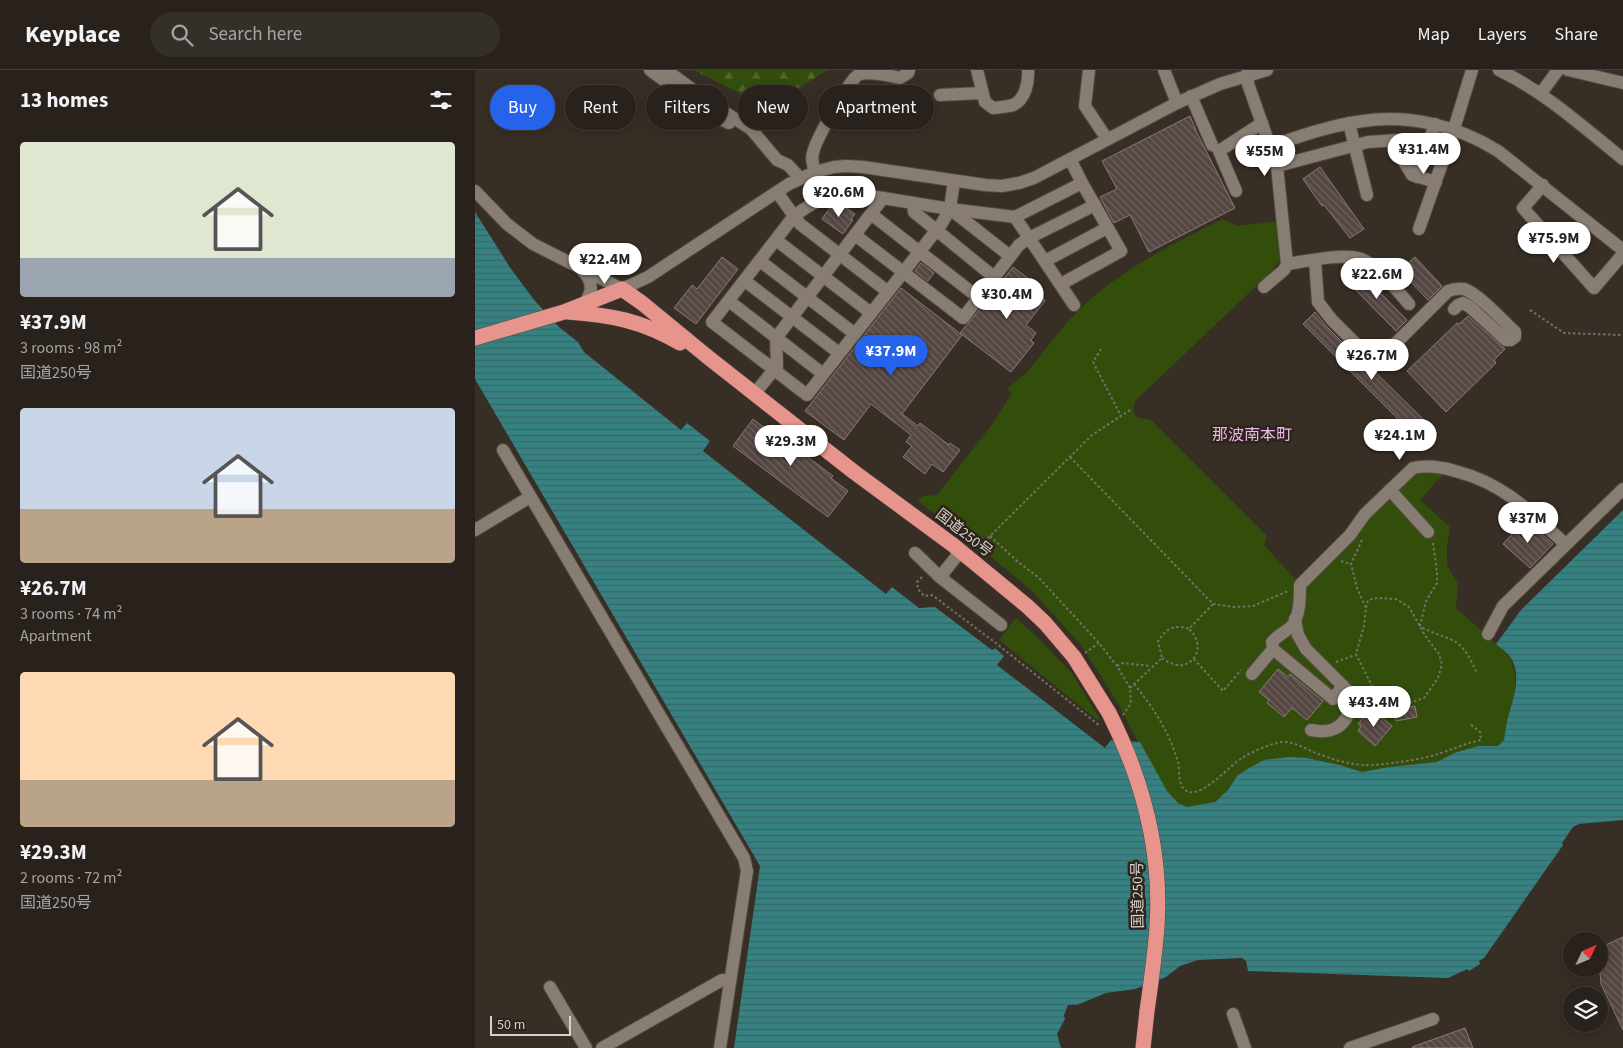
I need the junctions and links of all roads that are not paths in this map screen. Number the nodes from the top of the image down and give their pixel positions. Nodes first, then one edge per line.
1 (651, 70) edge
2 (666, 70) edge
3 (909, 70) edge
4 (977, 70) edge
5 (1028, 70) edge
6 (1089, 70) edge
7 (1164, 70) edge
8 (1267, 70) edge
9 (1472, 70) edge
10 (1499, 70) edge
11 (1558, 70) edge
12 (1569, 70) edge
13 (878, 72) edge
14 (1248, 72) edge
15 (1623, 82) edge
16 (982, 93) junction
17 (1541, 93) junction
18 (940, 96) dead end
19 (1191, 96) junction
20 (1177, 102) junction
21 (1262, 123) junction
22 (1349, 123) junction
23 (1435, 124) junction
24 (1454, 129) junction
25 (1107, 139) junction
26 (1213, 145) dead end
27 (1354, 145) junction
28 (1428, 145) junction
29 (1271, 146) junction
30 (768, 149) junction
31 (1070, 159) junction
32 (1623, 159) edge
33 (1403, 160) dead end
34 (1277, 166) junction
35 (815, 172) junction
36 (1417, 176) junction
37 (800, 178) junction
38 (954, 181) junction
39 (1436, 182) junction
40 (1082, 183) junction
41 (1543, 185) junction
42 (475, 190) edge
43 (1236, 191) dead end
44 (777, 192) junction
45 (1367, 194) dead end
46 (883, 198) junction
47 (913, 203) junction
48 (1095, 205) junction
49 (949, 209) junction
50 (871, 214) junction
51 (794, 216) junction
52 (1015, 217) junction
53 (1107, 228) junction
54 (1419, 229) dead end
55 (935, 230) junction
56 (855, 234) junction
57 (1029, 238) junction
58 (776, 240) junction
59 (1623, 250) edge
60 (918, 252) junction
61 (1623, 254) edge
62 (839, 255) junction
63 (1010, 256) junction
64 (1315, 260) junction
65 (760, 261) junction
66 (1045, 261) junction
67 (1287, 264) junction
68 (580, 268) junction
69 (902, 272) junction
70 (823, 276) junction
71 (995, 277) junction
72 (745, 281) junction
73 (1061, 284) junction
74 (1263, 287) dead end
75 (622, 290) junction
76 (887, 291) junction
77 (807, 297) junction
78 (979, 298) junction
79 (729, 301) junction
80 (1409, 304) dead end
81 (583, 305) junction
82 (1075, 305) dead end
83 (1454, 309) dead end
84 (565, 312) junction
85 (871, 313) junction
86 (792, 317) junction
87 (855, 334) junction
88 (475, 338) edge
89 (776, 338) junction
90 (839, 353) junction
91 (709, 358) junction
92 (773, 370) junction
93 (823, 374) junction
94 (755, 393) junction
95 (503, 450) dead end
96 (1623, 489) edge
97 (1390, 490) junction
98 (530, 497) junction
99 (475, 530) edge
100 (1428, 532) road end
101 (1565, 544) junction
102 (960, 552) junction
103 (915, 553) dead end
104 (940, 577) junction
105 (1295, 620) junction
106 (1001, 625) dead end
107 (1488, 634) dead end
108 (1273, 649) junction
109 (1247, 671) road end
110 (1343, 686) junction
111 (1311, 730) dead end
112 (730, 981) junction
113 (550, 987) dead end
114 (1233, 1014) dead end
115 (1433, 1020) dead end
116 (586, 1048) edge
117 (602, 1048) edge
118 (720, 1048) edge
119 (1143, 1048) edge
120 (1245, 1048) edge
121 (1350, 1048) edge

1 - 30 street
2 - 30 street
3 - 13 street
4 - 16 street
5 - 16 street
6 - 25 street
7 - 20 street
8 - 14 street
9 - 24 street
10 - 17 street
11 - 17 street
12 - 15 street
13 - 35 street
14 - 19 street
14 - 21 street
16 - 18 street
17 - 32 street
19 - 20 street
19 - 26 street
20 - 25 street
21 - 29 street
21 - 43 street
22 - 23 street
22 - 27 street
22 - 29 street
23 - 24 street
23 - 28 street
24 - 39 street
24 - 41 street
25 - 31 street
27 - 28 street
27 - 34 street
27 - 45 street
28 - 36 street
29 - 34 street
30 - 37 street
31 - 38 street
31 - 40 street
33 - 36 street
34 - 67 street
35 - 37 street
35 - 38 street
36 - 39 street
37 - 44 street
38 - 49 street
39 - 54 street
40 - 48 street
40 - 52 street
41 - 59 street
41 - 61 street
42 - 68 street
44 - 51 street
44 - 75 street
46 - 47 street
46 - 50 street
46 - 51 street
47 - 49 street
47 - 55 street
48 - 53 street
48 - 57 street
49 - 52 street
49 - 55 street
49 - 63 street
50 - 56 street
50 - 60 street
51 - 58 street
51 - 62 street
52 - 57 street
53 - 66 street
53 - 73 street
55 - 60 street
55 - 71 street
56 - 62 street
56 - 69 street
57 - 63 street
57 - 66 street
58 - 65 street
58 - 70 street
60 - 69 street
60 - 78 street
62 - 70 street
62 - 76 street
63 - 71 street
64 - 67 street
64 - 80 street
64 - 83 street
65 - 72 street
65 - 77 street
66 - 73 street
67 - 74 street
68 - 75 street
68 - 81 street
69 - 76 street
69 - 78 street
70 - 77 street
70 - 85 street
71 - 78 street
72 - 79 street
72 - 86 street
73 - 82 street
75 - 81 highway
75 - 91 highway, 国道250号
76 - 85 street
77 - 86 street
77 - 87 street
79 - 89 street
79 - 92 street
81 - 84 highway
84 - 88 highway
84 - 91 highway
85 - 87 street
86 - 89 street
86 - 90 street
87 - 90 street
89 - 92 street
89 - 93 street
90 - 93 street
91 - 94 highway, 国道250号
92 - 93 street
92 - 94 street
94 - 102 highway, 国道250号
95 - 98 street
96 - 101 street
97 - 100 street
97 - 101 street
97 - 105 street
98 - 99 street
98 - 112 street
101 - 107 street
102 - 104 street
102 - 119 highway, 国道250号, bridge
103 - 104 street
104 - 106 street
105 - 108 street
105 - 110 street
108 - 109 street
108 - 110 street
110 - 111 street
112 - 117 street
112 - 118 street
113 - 116 street
114 - 120 street
115 - 121 street

